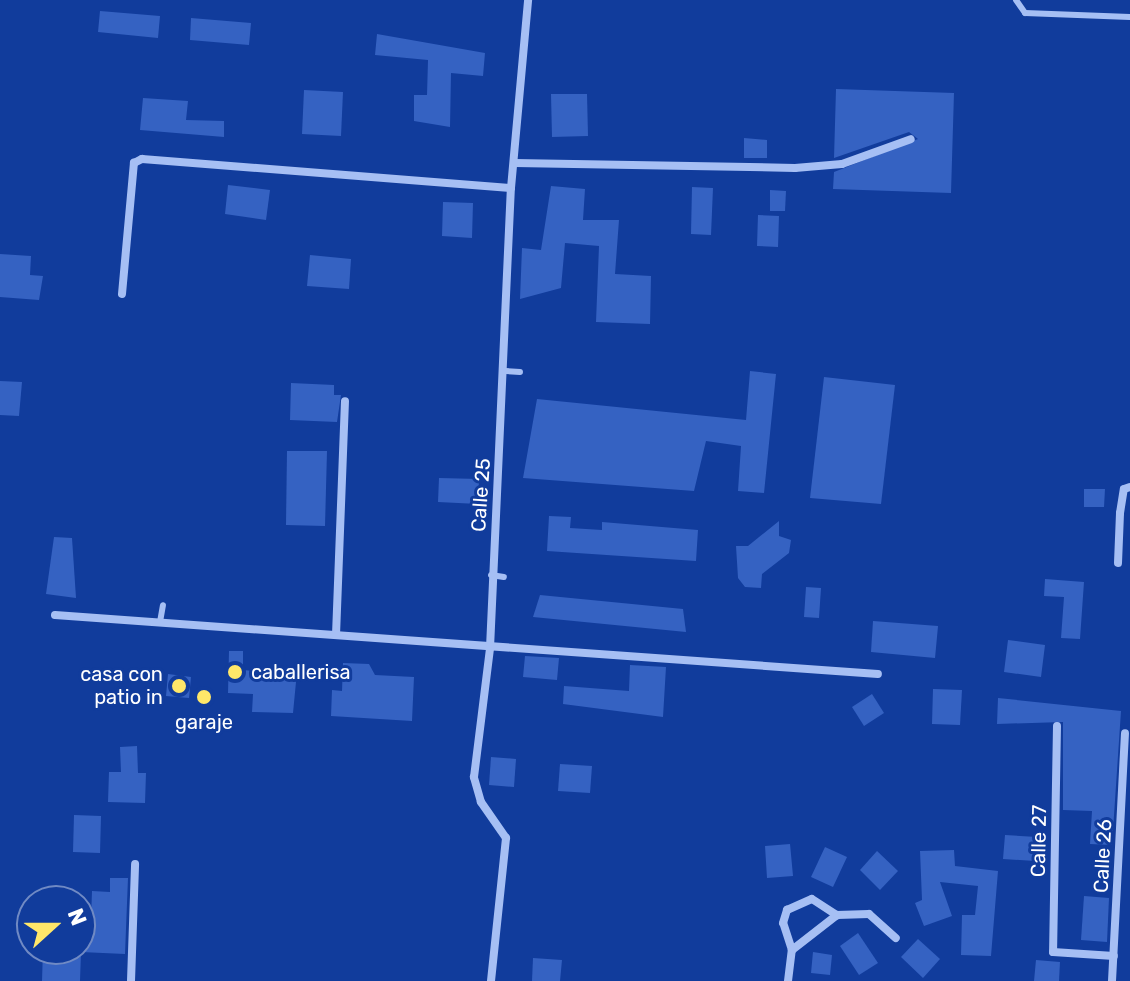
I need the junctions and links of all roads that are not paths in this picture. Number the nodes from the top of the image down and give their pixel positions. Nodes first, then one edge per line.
1 (528, 0) edge
2 (1016, 0) edge
3 (1130, 17) edge
4 (911, 139) dead end
5 (515, 163) junction
6 (511, 188) junction
7 (122, 294) dead end
8 (506, 371) junction
9 (520, 372) dead end
10 (345, 401) dead end
11 (1130, 487) edge
12 (1118, 563) dead end
13 (491, 575) junction
14 (504, 577) dead end
15 (163, 605) dead end
16 (55, 615) dead end
17 (160, 622) junction
18 (336, 635) junction
19 (490, 648) junction
20 (878, 674) dead end
21 (1057, 726) dead end
22 (1125, 733) dead end
23 (135, 864) dead end
24 (837, 915) junction
25 (896, 938) dead end
26 (792, 950) junction
27 (1114, 956) junction
28 (131, 981) edge
29 (491, 981) edge
30 (788, 981) edge
31 (1112, 981) edge

1 - 5 street, Calle 25
2 - 3 lane
4 - 5 street
5 - 6 street, Calle 25
6 - 7 street
6 - 8 street, Calle 25
8 - 9 lane
8 - 13 street, Calle 25
10 - 18 street
11 - 12 street
13 - 14 lane
13 - 19 street, Calle 25
15 - 17 lane
16 - 17 street
17 - 18 street
18 - 19 street
19 - 20 street
19 - 29 street, Calle 25
21 - 27 street, Calle 27
22 - 27 street, Calle 26
23 - 28 street
24 - 25 street
24 - 26 street
24 - 26 street
26 - 30 street
27 - 31 street, Calle 26

